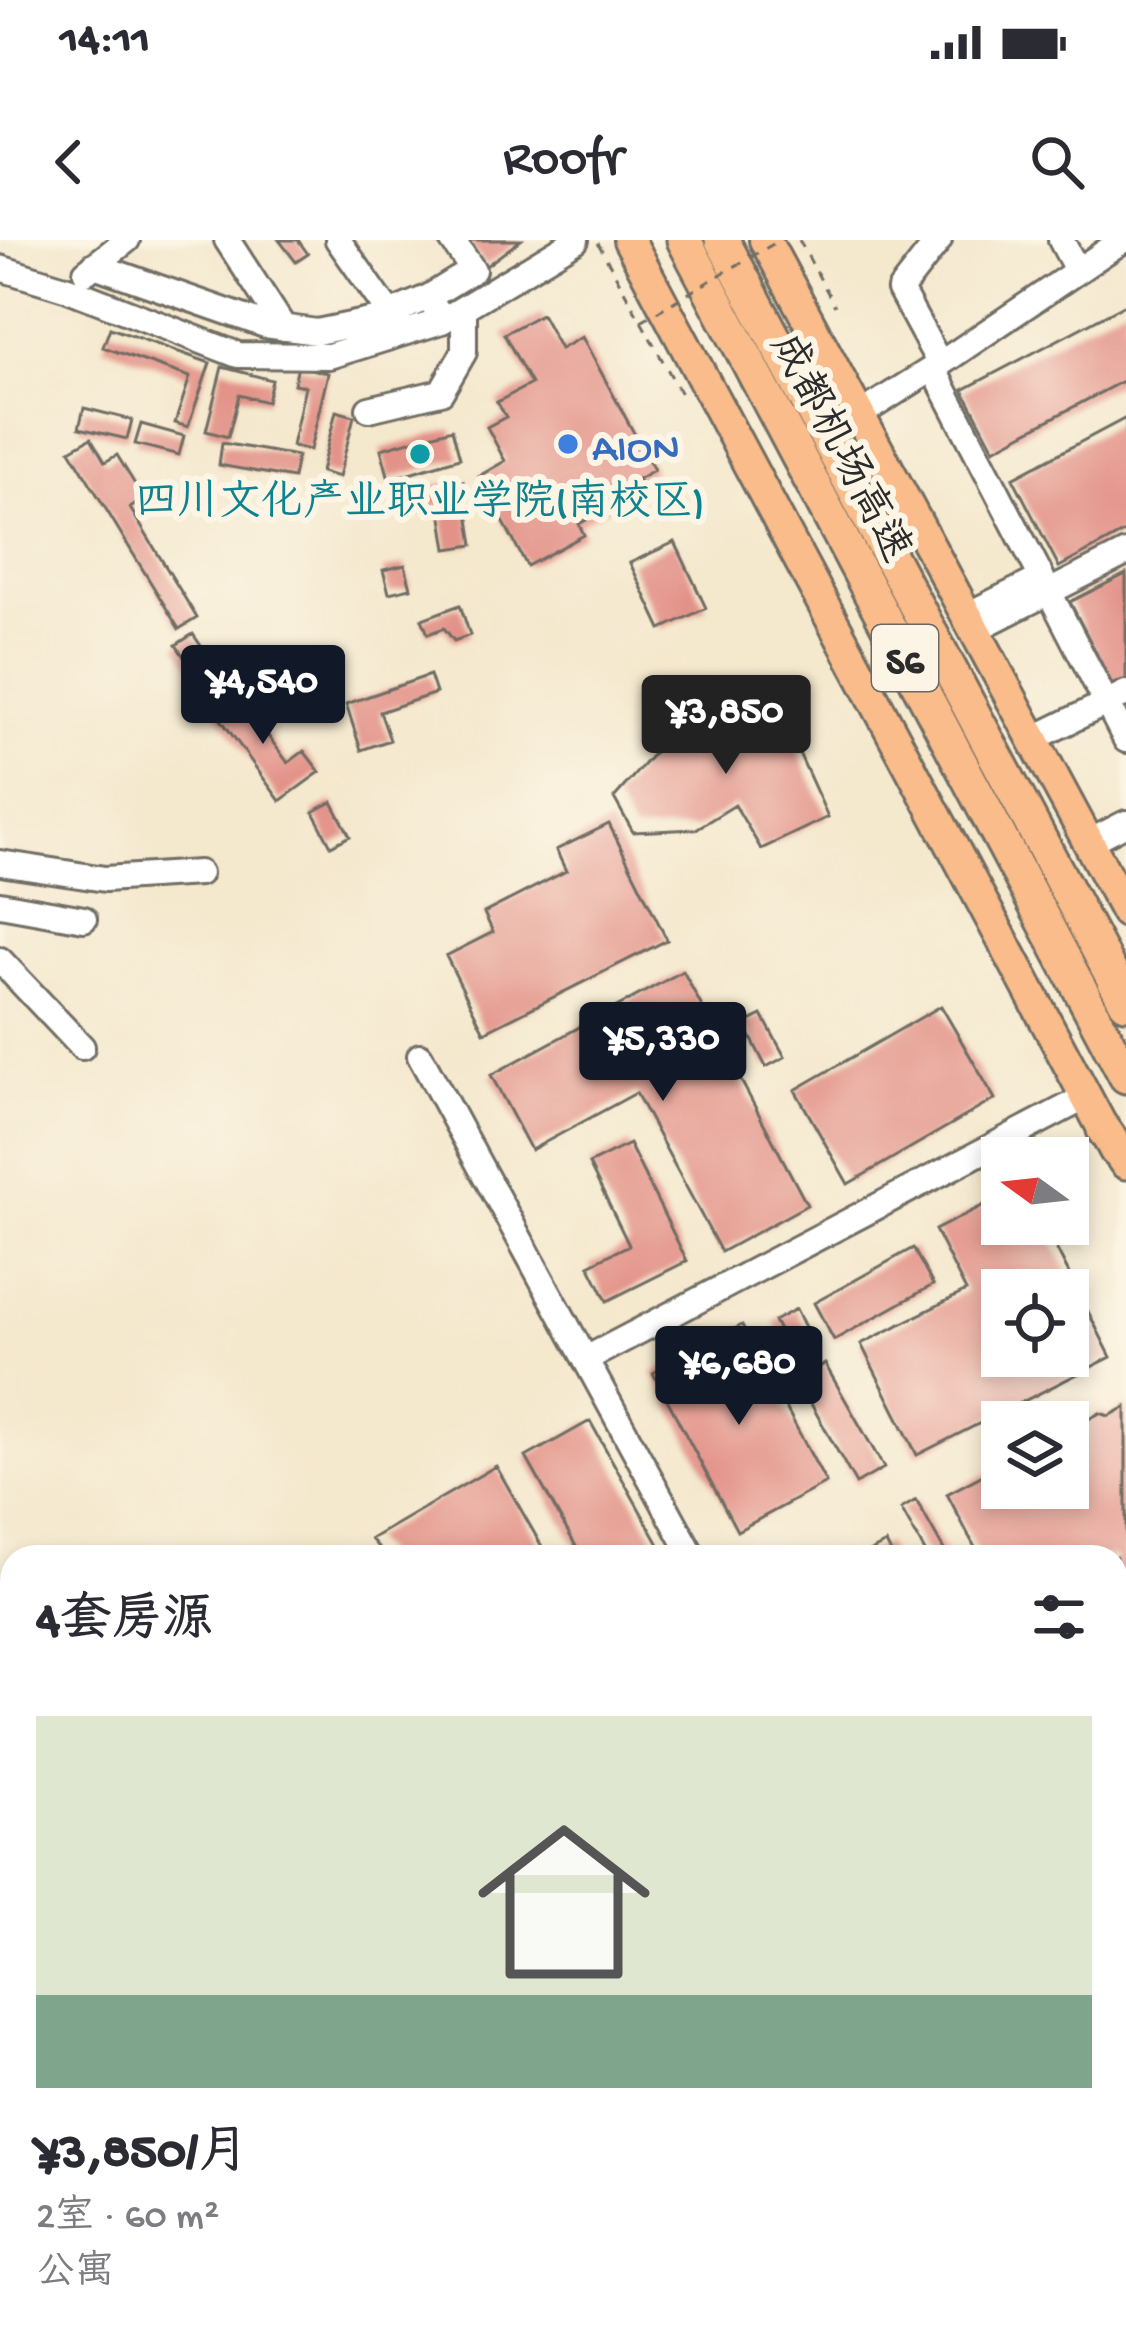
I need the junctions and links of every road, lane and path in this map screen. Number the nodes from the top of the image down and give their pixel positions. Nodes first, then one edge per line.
1 (127, 240) edge
2 (227, 240) edge
3 (338, 240) edge
4 (452, 240) edge
5 (576, 240) edge
6 (596, 240) edge
7 (629, 240) edge
8 (684, 240) edge
9 (722, 240) edge
10 (765, 240) edge
11 (780, 240) edge
12 (799, 240) edge
13 (939, 240) edge
14 (1061, 240) edge
15 (1123, 240) edge
16 (94, 265) junction
17 (0, 268) edge
18 (1077, 270) junction
19 (68, 289) junction
20 (429, 297) junction
21 (835, 306) dead end
22 (389, 314) junction
23 (453, 314) junction
24 (641, 321) junction
25 (284, 328) junction
26 (937, 366) junction
27 (681, 394) dead end
28 (369, 409) dead end
29 (859, 415) junction
30 (1126, 554) edge
31 (1050, 594) junction
32 (970, 623) junction
33 (1111, 696) edge
34 (1033, 739) junction
35 (1126, 740) edge
36 (1126, 823) edge
37 (1089, 842) junction
38 (0, 863) edge
39 (199, 872) dead end
40 (0, 904) edge
41 (1126, 912) edge
42 (84, 919) dead end
43 (0, 961) edge
44 (1126, 1002) edge
45 (82, 1047) dead end
46 (420, 1056) dead end
47 (1126, 1076) edge
48 (1086, 1097) junction
49 (1104, 1130) junction
50 (1126, 1162) edge
51 (1126, 1172) edge
52 (586, 1359) junction
53 (687, 1545) edge

1 - 16 street
2 - 25 street
3 - 22 street
4 - 20 street
5 - 23 street
6 - 24 path
7 - 48 main road
8 - 47 highway, 成都机场高速 / S6
9 - 44 highway, 成都机场高速 / S6
10 - 29 main road, S6
11 - 24 path, bridge
12 - 21 path
13 - 26 street
14 - 18 street
15 - 18 street
16 - 19 street
16 - 25 street
17 - 19 street
18 - 26 street
19 - 23 street
20 - 22 street
20 - 23 street
22 - 25 street
23 - 28 street
24 - 27 path
26 - 29 street
26 - 32 street
29 - 32 main road, S6
30 - 31 street
31 - 32 street
31 - 33 street
32 - 34 main road, S6
33 - 34 street
33 - 35 street
34 - 37 main road, S6
36 - 37 street
37 - 41 main road, S6
38 - 39 street
40 - 42 street
43 - 45 street
46 - 52 street
48 - 49 main road
48 - 52 street
49 - 50 highway
49 - 51 main road
52 - 53 street

